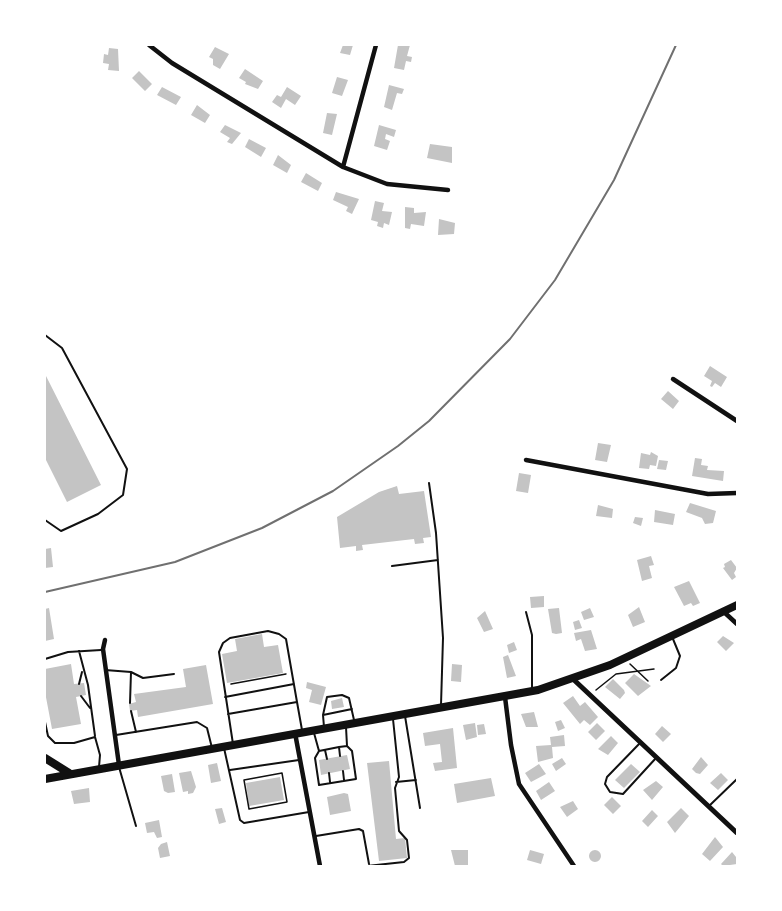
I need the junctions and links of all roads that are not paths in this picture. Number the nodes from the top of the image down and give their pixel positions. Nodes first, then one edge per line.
1 (149, 45) edge
2 (376, 45) edge
3 (343, 167) junction
4 (448, 190) dead end
5 (45, 335) edge
6 (673, 379) dead end
7 (737, 421) edge
8 (526, 460) dead end
9 (429, 483) dead end
10 (737, 493) edge
11 (45, 521) edge
12 (438, 561) junction
13 (392, 566) dead end
14 (737, 605) edge
15 (526, 612) dead end
16 (724, 612) junction
17 (737, 624) edge
18 (672, 636) junction
19 (105, 640) dead end
20 (102, 649) junction
21 (79, 651) junction
22 (45, 659) edge
23 (82, 669) junction
24 (105, 670) junction
25 (131, 672) junction
26 (174, 674) dead end
27 (573, 679) junction
28 (661, 680) dead end
29 (79, 684) dead end
30 (294, 684) junction
31 (532, 691) junction
32 (81, 696) dead end
33 (225, 697) junction
34 (505, 697) junction
35 (297, 702) junction
36 (130, 703) dead end
37 (91, 708) junction
38 (441, 708) junction
39 (352, 709) junction
40 (131, 711) dead end
41 (228, 714) junction
42 (404, 714) junction
43 (323, 715) junction
44 (393, 716) junction
45 (45, 722) edge
46 (355, 722) junction
47 (346, 724) junction
48 (324, 728) junction
49 (313, 730) junction
50 (136, 732) junction
51 (299, 733) junction
52 (114, 735) junction
53 (96, 737) junction
54 (640, 743) junction
55 (233, 744) junction
56 (224, 746) junction
57 (347, 746) junction
58 (339, 747) junction
59 (212, 748) junction
60 (325, 750) junction
61 (319, 751) junction
62 (340, 756) dead end
63 (45, 758) edge
64 (656, 758) junction
65 (301, 759) junction
66 (327, 759) dead end
67 (119, 765) junction
68 (99, 767) junction
69 (230, 770) junction
70 (343, 771) dead end
71 (69, 772) junction
72 (329, 773) dead end
73 (45, 778) edge
74 (737, 779) edge
75 (416, 780) junction
76 (345, 781) junction
77 (396, 782) junction
78 (331, 783) junction
79 (420, 807) dead end
80 (708, 807) junction
81 (311, 812) junction
82 (136, 826) dead end
83 (737, 833) edge
84 (316, 836) junction
85 (368, 865) edge
86 (320, 866) edge
87 (574, 866) edge

1 - 3 street
2 - 3 street
3 - 4 street
5 - 11 lane
6 - 7 street
8 - 10 street
9 - 12 lane
12 - 13 lane
12 - 38 lane
14 - 16 highway
15 - 31 lane
16 - 17 street
16 - 18 highway
18 - 27 highway
18 - 28 lane
19 - 20 street
20 - 21 lane
20 - 24 street
21 - 22 lane
21 - 23 lane
23 - 29 lane
23 - 37 lane
24 - 25 lane
24 - 52 street
25 - 26 lane
25 - 36 lane
27 - 31 highway
27 - 54 street
30 - 33 lane
30 - 33 lane
30 - 35 lane
31 - 34 highway
32 - 37 lane
33 - 41 lane
34 - 38 highway
34 - 87 street
35 - 41 lane
35 - 51 lane
37 - 53 lane
38 - 42 highway
39 - 43 lane
39 - 43 lane
39 - 46 lane
40 - 50 lane
41 - 55 lane
42 - 44 highway
42 - 75 lane
43 - 48 lane
44 - 46 highway
44 - 77 lane
45 - 53 lane
46 - 47 highway
47 - 48 highway
47 - 57 lane
48 - 49 highway
49 - 51 highway
49 - 61 lane
50 - 52 lane
50 - 59 lane
51 - 55 highway
51 - 65 street
52 - 67 street
53 - 68 lane
54 - 64 street
54 - 64 lane
55 - 56 highway
56 - 59 highway
56 - 69 lane
57 - 58 lane
57 - 76 lane
58 - 60 lane
58 - 62 lane
59 - 67 highway
60 - 61 lane
60 - 66 lane
61 - 78 lane
63 - 71 highway
64 - 80 street
65 - 69 lane
65 - 81 street
67 - 68 highway
67 - 82 lane
68 - 71 highway
69 - 81 lane
70 - 76 lane
71 - 73 highway
72 - 78 lane
74 - 80 lane
75 - 77 lane
75 - 79 lane
76 - 78 lane
77 - 85 lane
80 - 83 street
81 - 84 street
84 - 85 lane
84 - 86 street

